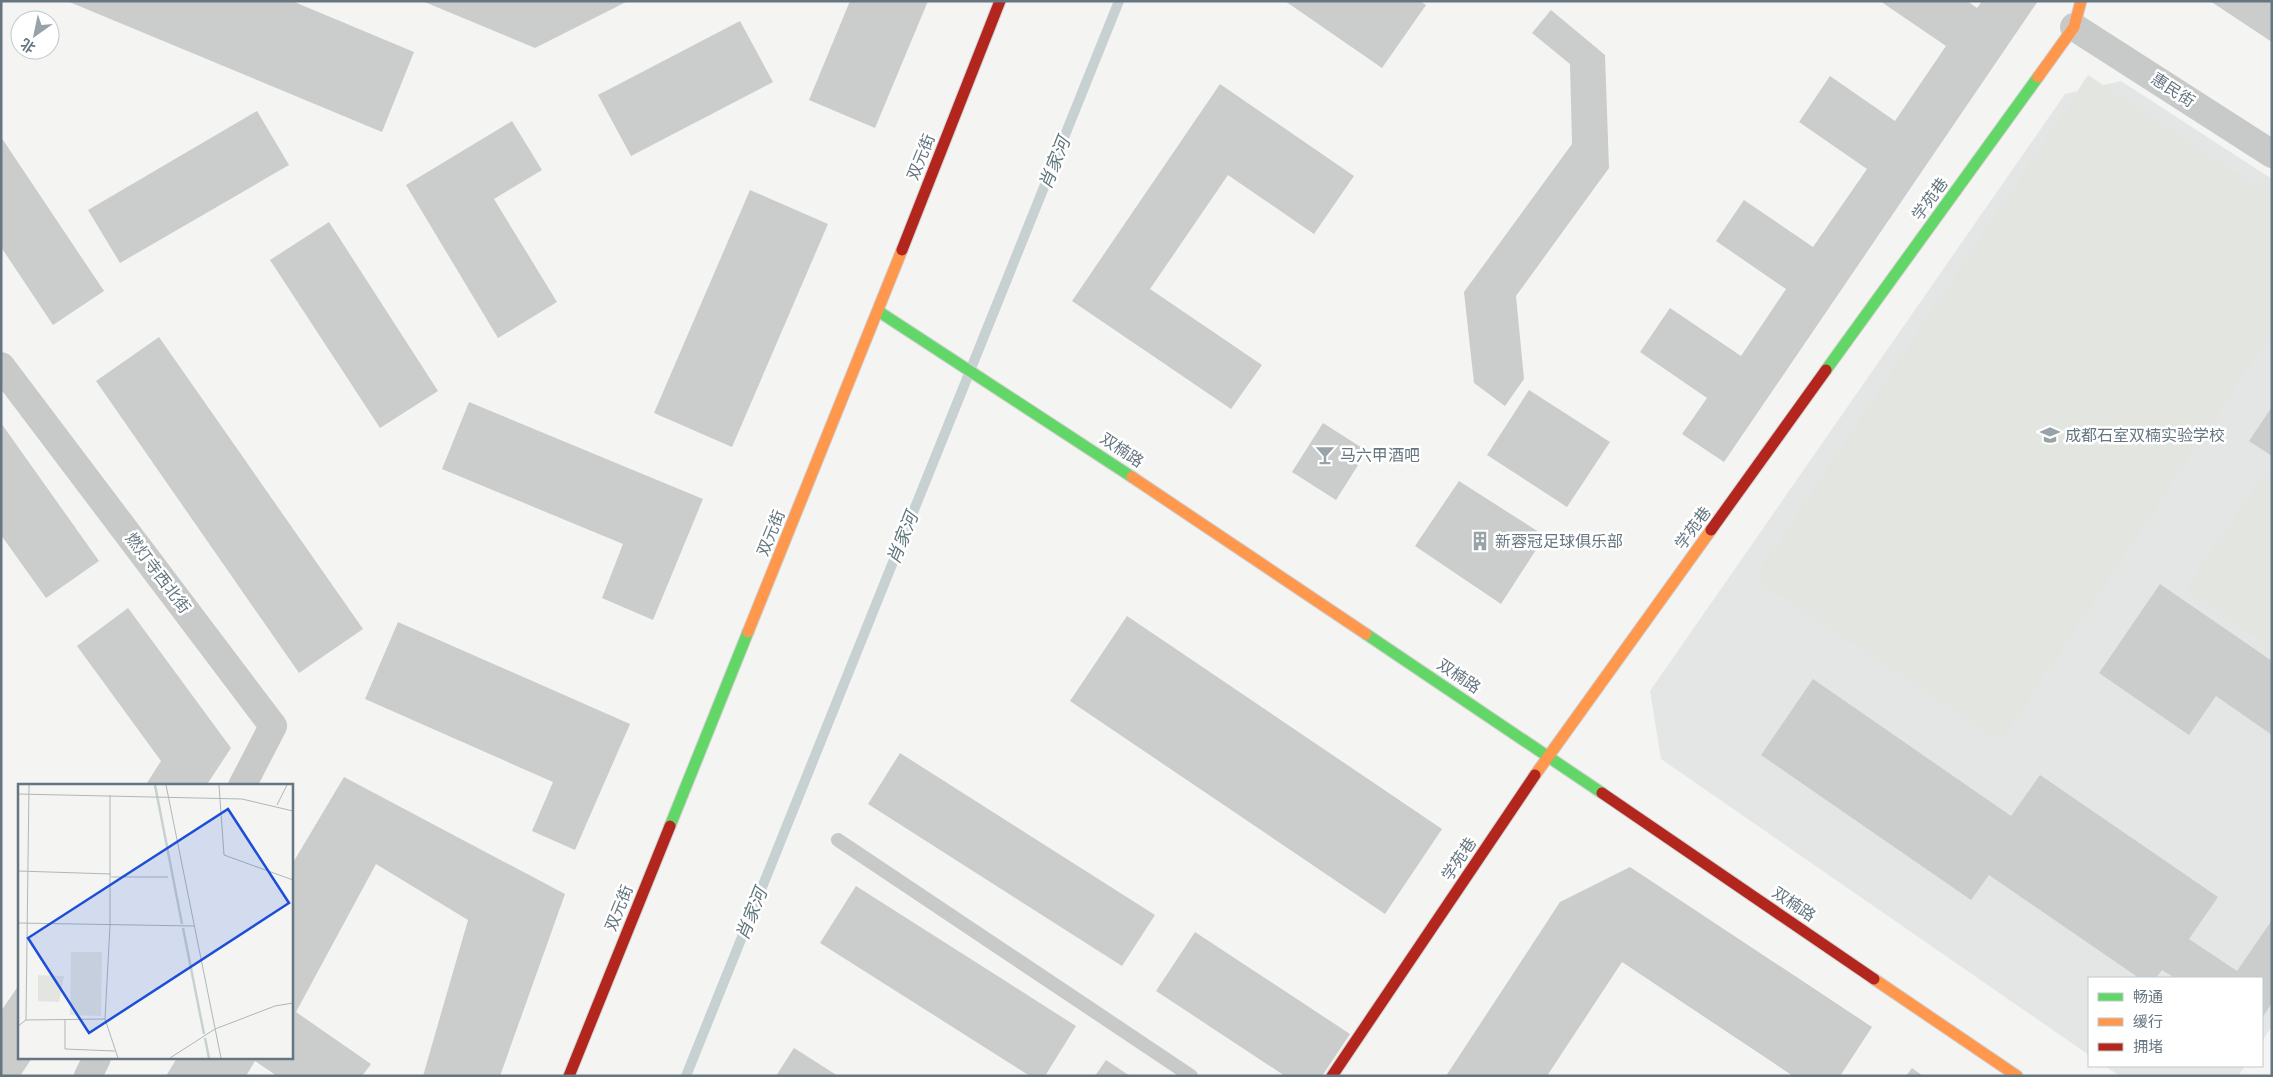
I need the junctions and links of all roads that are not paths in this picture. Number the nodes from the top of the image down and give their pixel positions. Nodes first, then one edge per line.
1 (1000, 1) edge
2 (2077, 14) edge
3 (2272, 154) edge
4 (878, 311) junction
5 (1, 366) edge
6 (1548, 756) junction
7 (243, 784) edge
8 (838, 840) dead end
9 (96, 1060) edge
10 (88, 1076) edge
11 (569, 1076) edge
12 (1191, 1076) edge
13 (1332, 1076) edge
14 (2016, 1076) edge

1 - 4 street, 双元街
2 - 3 street, 惠民街
2 - 6 street, 学苑巷
4 - 6 street, 双楠路
4 - 11 street, 双元街
5 - 7 street, 燃灯寺西北街
6 - 13 street, 学苑巷
6 - 14 street, 双楠路
8 - 12 lane
9 - 10 street

